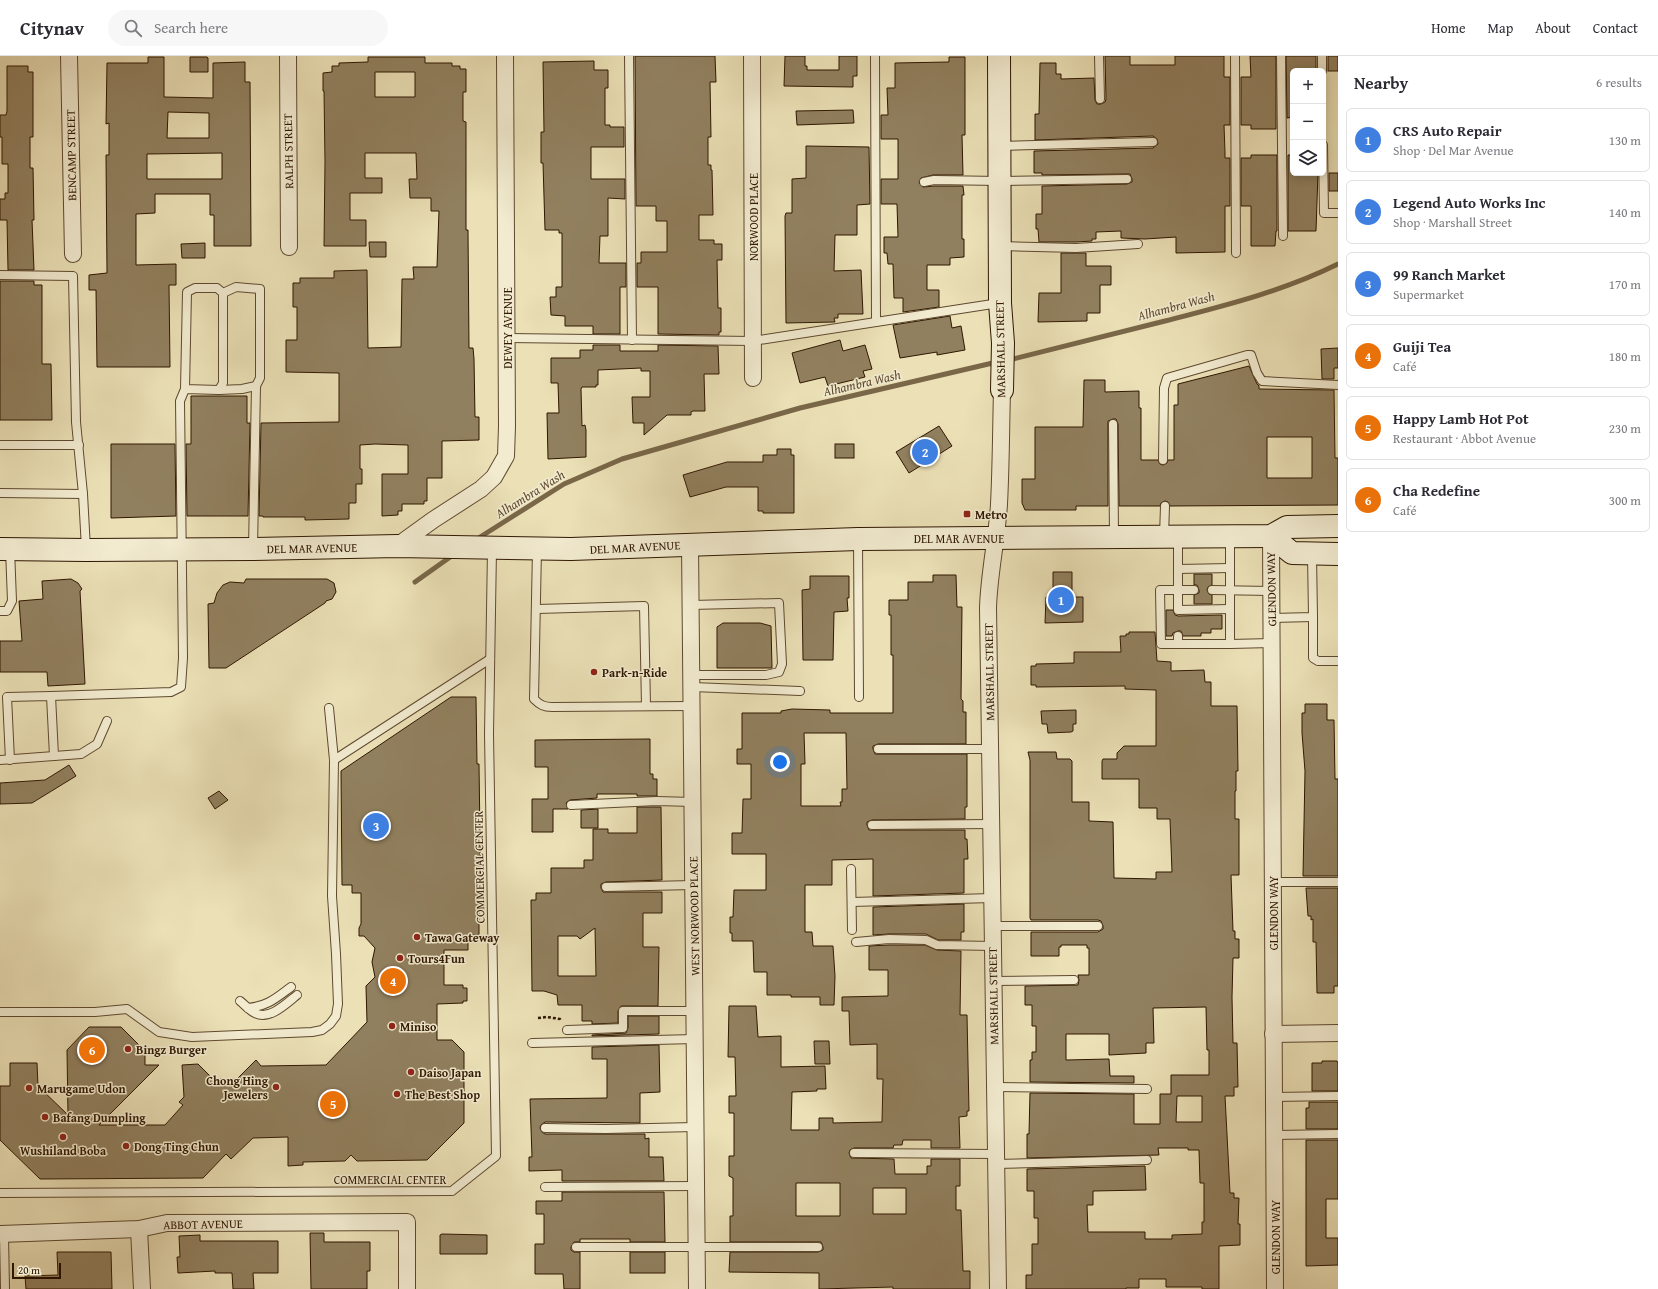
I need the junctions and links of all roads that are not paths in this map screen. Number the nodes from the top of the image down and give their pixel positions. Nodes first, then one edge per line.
1 (70, 56) edge
2 (288, 56) edge
3 (504, 56) edge
4 (629, 56) edge
5 (752, 56) edge
6 (875, 56) edge
7 (999, 56) edge
8 (1099, 56) edge
9 (1235, 56) edge
10 (1281, 56) edge
11 (1322, 56) edge
12 (1322, 68) edge
13 (1100, 99) dead end
14 (1153, 142) dead end
15 (1000, 146) junction
16 (1323, 176) edge
17 (1127, 179) dead end
18 (1000, 180) junction
19 (924, 182) dead end
20 (1338, 213) edge
21 (1283, 236) dead end
22 (1138, 244) dead end
23 (1000, 246) junction
24 (289, 247) dead end
25 (1236, 253) dead end
26 (72, 254) dead end
27 (0, 275) edge
28 (223, 293) junction
29 (1000, 303) junction
30 (876, 322) junction
31 (507, 338) junction
32 (632, 340) junction
33 (753, 341) junction
34 (753, 378) dead end
35 (1338, 385) edge
36 (256, 386) junction
37 (185, 389) junction
38 (218, 390) junction
39 (1002, 390) joint
40 (1112, 424) dead end
41 (0, 445) edge
42 (79, 445) junction
43 (1164, 460) dead end
44 (0, 493) edge
45 (83, 494) junction
46 (1165, 506) dead end
47 (1338, 526) edge
48 (1230, 536) junction
49 (1271, 536) junction
50 (1114, 537) junction
51 (1171, 537) junction
52 (996, 538) junction
53 (858, 539) junction
54 (690, 544) junction
55 (397, 546) junction
56 (5, 549) edge
57 (492, 549) junction
58 (532, 549) junction
59 (86, 550) junction
60 (182, 550) junction
61 (253, 550) junction
62 (1312, 553) junction
63 (1338, 554) edge
64 (1230, 568) junction
65 (1178, 569) junction
66 (1178, 590) junction
67 (1194, 590) dead end
68 (1212, 590) dead end
69 (1230, 590) junction
70 (1271, 591) junction
71 (691, 605) junction
72 (537, 609) junction
73 (1230, 609) junction
74 (0, 612) edge
75 (1313, 616) junction
76 (1272, 618) junction
77 (1230, 644) junction
78 (1272, 644) junction
79 (490, 659) junction
80 (1338, 661) edge
81 (692, 681) junction
82 (800, 691) dead end
83 (51, 696) junction
84 (859, 697) dead end
85 (646, 706) junction
86 (692, 706) junction
87 (329, 708) dead end
88 (107, 721) dead end
89 (878, 749) dead end
90 (990, 749) junction
91 (54, 756) junction
92 (0, 760) edge
93 (10, 760) junction
94 (334, 760) junction
95 (693, 802) junction
96 (571, 805) dead end
97 (991, 824) junction
98 (872, 826) dead end
99 (851, 868) dead end
100 (1273, 882) junction
101 (1338, 882) edge
102 (693, 885) junction
103 (606, 887) dead end
104 (992, 898) junction
105 (852, 902) junction
106 (992, 926) junction
107 (1098, 926) dead end
108 (852, 930) dead end
109 (856, 942) dead end
110 (993, 946) junction
111 (1074, 980) dead end
112 (993, 981) junction
113 (291, 987) dead end
114 (297, 995) dead end
115 (240, 1001) dead end
116 (248, 1008) junction
117 (695, 1011) junction
118 (0, 1012) edge
119 (566, 1030) road end
120 (1338, 1033) edge
121 (1274, 1034) junction
122 (695, 1039) junction
123 (532, 1043) dead end
124 (995, 1087) junction
125 (1147, 1089) dead end
126 (1338, 1096) edge
127 (1274, 1097) junction
128 (695, 1127) junction
129 (545, 1128) dead end
130 (1338, 1134) edge
131 (1274, 1135) junction
132 (854, 1153) dead end
133 (996, 1159) junction
134 (1147, 1160) dead end
135 (695, 1186) junction
136 (545, 1187) dead end
137 (0, 1193) edge
138 (139, 1229) junction
139 (2, 1234) edge
140 (576, 1247) dead end
141 (696, 1247) junction
142 (818, 1247) dead end
143 (5, 1289) edge
144 (142, 1289) edge
145 (407, 1289) edge
146 (697, 1289) edge
147 (998, 1289) edge
148 (1275, 1289) edge

1 - 26 street, BENCAMP STREET
2 - 24 street, RALPH STREET
3 - 31 street, DEWEY AVENUE
4 - 32 lane
5 - 33 street, NORWOOD PLACE
6 - 30 lane
7 - 15 main road, MARSHALL STREET
8 - 13 lane
9 - 25 lane
10 - 21 lane
11 - 12 lane
14 - 15 lane
15 - 18 main road, MARSHALL STREET
16 - 20 lane
17 - 18 lane
18 - 19 lane
18 - 23 main road, MARSHALL STREET
22 - 23 lane
23 - 29 main road, MARSHALL STREET
27 - 42 lane
28 - 36 lane
28 - 37 lane
28 - 38 lane
29 - 30 lane
29 - 39 main road, MARSHALL STREET
30 - 33 lane
31 - 32 lane
31 - 55 street, DEWEY AVENUE
32 - 33 lane
33 - 34 street, NORWOOD PLACE
35 - 43 lane
36 - 38 lane
36 - 61 lane
37 - 38 lane
37 - 60 lane
39 - 52 street, MARSHALL STREET
40 - 50 lane
41 - 42 lane
42 - 45 lane
44 - 45 lane
45 - 59 lane
46 - 51 lane
47 - 49 main road, DEL MAR AVENUE
48 - 49 main road, DEL MAR AVENUE
48 - 51 main road, DEL MAR AVENUE
48 - 64 lane
49 - 62 main road
49 - 70 street, GLENDON WAY
50 - 51 main road, DEL MAR AVENUE
50 - 52 main road, DEL MAR AVENUE
51 - 65 lane
52 - 53 main road, DEL MAR AVENUE
52 - 90 street, MARSHALL STREET
53 - 54 main road, DEL MAR AVENUE
53 - 84 lane
54 - 58 main road, DEL MAR AVENUE
54 - 71 street, WEST NORWOOD PLACE
55 - 57 main road, DEL MAR AVENUE
55 - 61 main road, DEL MAR AVENUE
56 - 59 main road, DEL MAR AVENUE
56 - 74 lane
57 - 58 main road, DEL MAR AVENUE
57 - 79 lane, COMMERCIAL CENTER
58 - 72 lane
59 - 60 main road, DEL MAR AVENUE
60 - 61 main road, DEL MAR AVENUE
60 - 83 lane
62 - 63 main road
62 - 75 lane
64 - 65 lane
64 - 69 lane
65 - 66 lane
66 - 67 lane
66 - 73 lane
66 - 77 lane
68 - 69 lane
69 - 70 lane
69 - 73 lane
70 - 76 street, GLENDON WAY
71 - 81 street, WEST NORWOOD PLACE
71 - 81 lane
72 - 85 lane
72 - 85 lane
73 - 77 lane
75 - 76 lane
75 - 80 lane
76 - 78 street, GLENDON WAY
77 - 78 lane
78 - 100 street, GLENDON WAY
79 - 94 lane
79 - 137 lane, COMMERCIAL CENTER
81 - 82 lane
81 - 86 street, WEST NORWOOD PLACE
83 - 91 lane
83 - 93 lane
85 - 86 lane
86 - 95 street, WEST NORWOOD PLACE
87 - 94 lane
88 - 91 lane
89 - 90 lane
90 - 97 street, MARSHALL STREET
91 - 93 lane
92 - 93 lane
94 - 118 lane
95 - 96 lane
95 - 102 street, WEST NORWOOD PLACE
97 - 98 lane
97 - 104 street, MARSHALL STREET
99 - 105 lane
100 - 101 lane
100 - 121 street, GLENDON WAY
102 - 103 lane
102 - 117 street, WEST NORWOOD PLACE
104 - 105 lane
104 - 106 street, MARSHALL STREET
105 - 108 lane
106 - 107 lane
106 - 110 street, MARSHALL STREET
109 - 110 lane
110 - 112 street, MARSHALL STREET
111 - 112 lane
112 - 124 street, MARSHALL STREET
113 - 116 lane
114 - 116 lane
115 - 116 lane
117 - 119 lane
117 - 122 street, WEST NORWOOD PLACE
120 - 121 street
121 - 127 street, GLENDON WAY
122 - 123 lane
122 - 128 street, WEST NORWOOD PLACE
124 - 125 lane
124 - 133 street, MARSHALL STREET
126 - 127 lane
127 - 131 street, GLENDON WAY
128 - 129 lane
128 - 135 street, WEST NORWOOD PLACE
130 - 131 lane
131 - 148 street, GLENDON WAY
132 - 133 lane
133 - 134 lane
133 - 147 street, MARSHALL STREET
135 - 136 lane
135 - 141 street, WEST NORWOOD PLACE
138 - 139 street, ABBOT AVENUE
138 - 144 street
138 - 145 street, ABBOT AVENUE
139 - 143 lane
140 - 141 lane
141 - 142 lane
141 - 146 street, WEST NORWOOD PLACE

